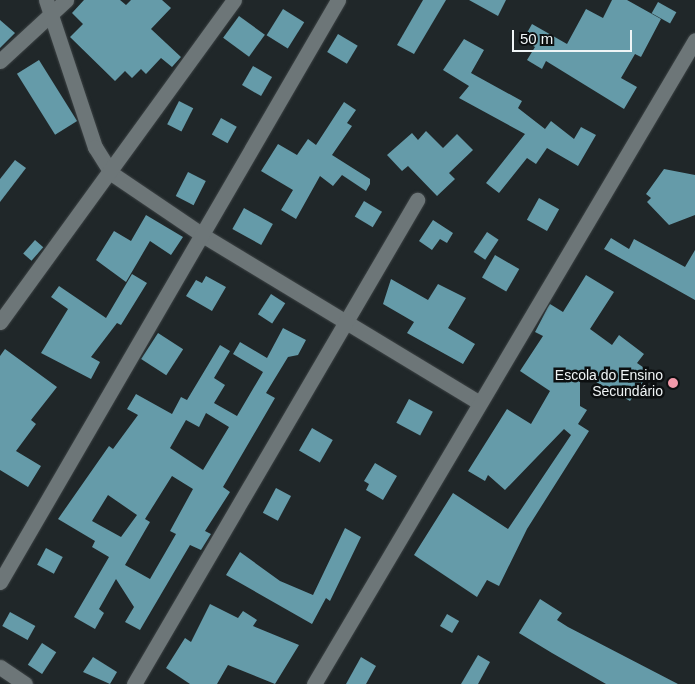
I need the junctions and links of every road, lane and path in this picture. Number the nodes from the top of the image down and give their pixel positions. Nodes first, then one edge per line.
1 (46, 0) edge
2 (66, 0) edge
3 (234, 0) edge
4 (338, 0) edge
5 (50, 18) junction
6 (695, 40) edge
7 (0, 61) edge
8 (111, 173) junction
9 (417, 200) dead end
10 (204, 236) junction
11 (0, 322) edge
12 (344, 323) junction
13 (478, 402) junction
14 (0, 582) edge
15 (0, 667) edge
16 (25, 684) edge
17 (134, 684) edge
18 (314, 684) edge

1 - 5 street
2 - 5 street
3 - 8 street
4 - 10 street
5 - 7 street
5 - 8 street
6 - 13 street
8 - 10 street
8 - 11 street
9 - 12 street
10 - 12 street
10 - 14 street
12 - 13 street
12 - 17 street
13 - 18 street
15 - 16 street

